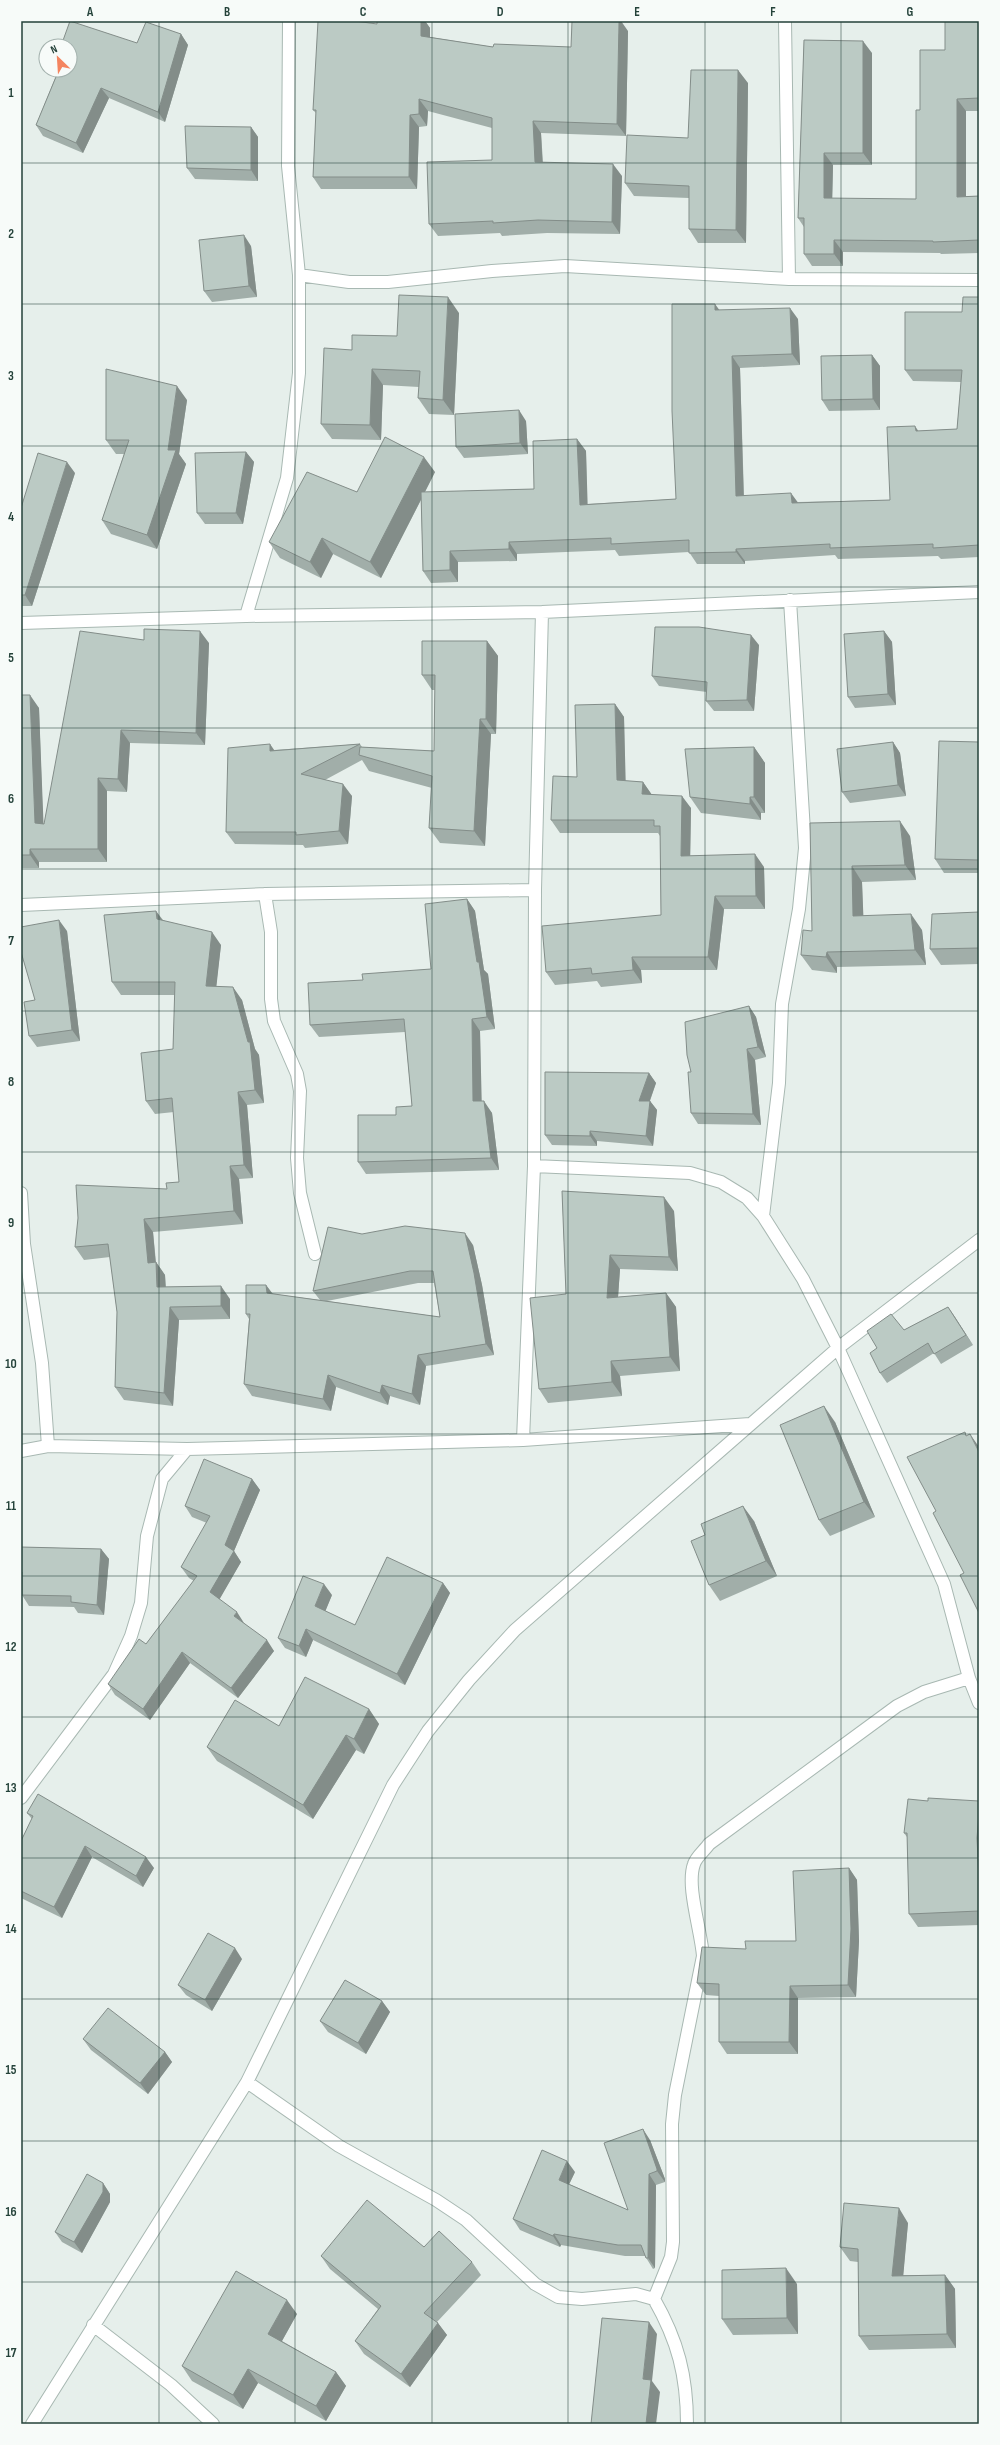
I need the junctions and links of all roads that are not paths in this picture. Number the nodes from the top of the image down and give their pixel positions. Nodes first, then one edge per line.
1 (289, 21) edge
2 (785, 21) edge
3 (299, 275) junction
4 (789, 279) junction
5 (979, 280) edge
6 (979, 592) edge
7 (790, 600) junction
8 (542, 612) junction
9 (246, 616) junction
10 (21, 623) edge
11 (535, 890) junction
12 (265, 894) junction
13 (21, 905) edge
14 (534, 1166) junction
15 (21, 1192) edge
16 (763, 1216) junction
17 (979, 1240) edge
18 (315, 1254) dead end
19 (838, 1348) junction
20 (750, 1424) junction
21 (523, 1440) junction
22 (48, 1446) junction
23 (187, 1449) junction
24 (21, 1451) edge
25 (970, 1678) junction
26 (979, 1703) edge
27 (21, 1798) edge
28 (247, 2082) junction
29 (654, 2299) junction
30 (93, 2325) junction
31 (32, 2424) edge
32 (213, 2424) edge
33 (688, 2424) edge

1 - 3 street
2 - 4 street
3 - 4 street
3 - 9 street
4 - 5 street
6 - 7 street
7 - 8 street
7 - 16 street
8 - 9 street
8 - 11 street
9 - 10 street
11 - 12 street
11 - 14 street
12 - 13 street
12 - 18 street
14 - 16 street
14 - 21 street
15 - 22 street
16 - 19 street
17 - 19 street
19 - 20 street
19 - 25 street
20 - 21 street
20 - 28 street
21 - 23 street
22 - 23 street
22 - 24 street
23 - 27 street
25 - 26 street
25 - 29 street
28 - 29 street
28 - 30 street
29 - 33 street
30 - 31 street
30 - 32 street

